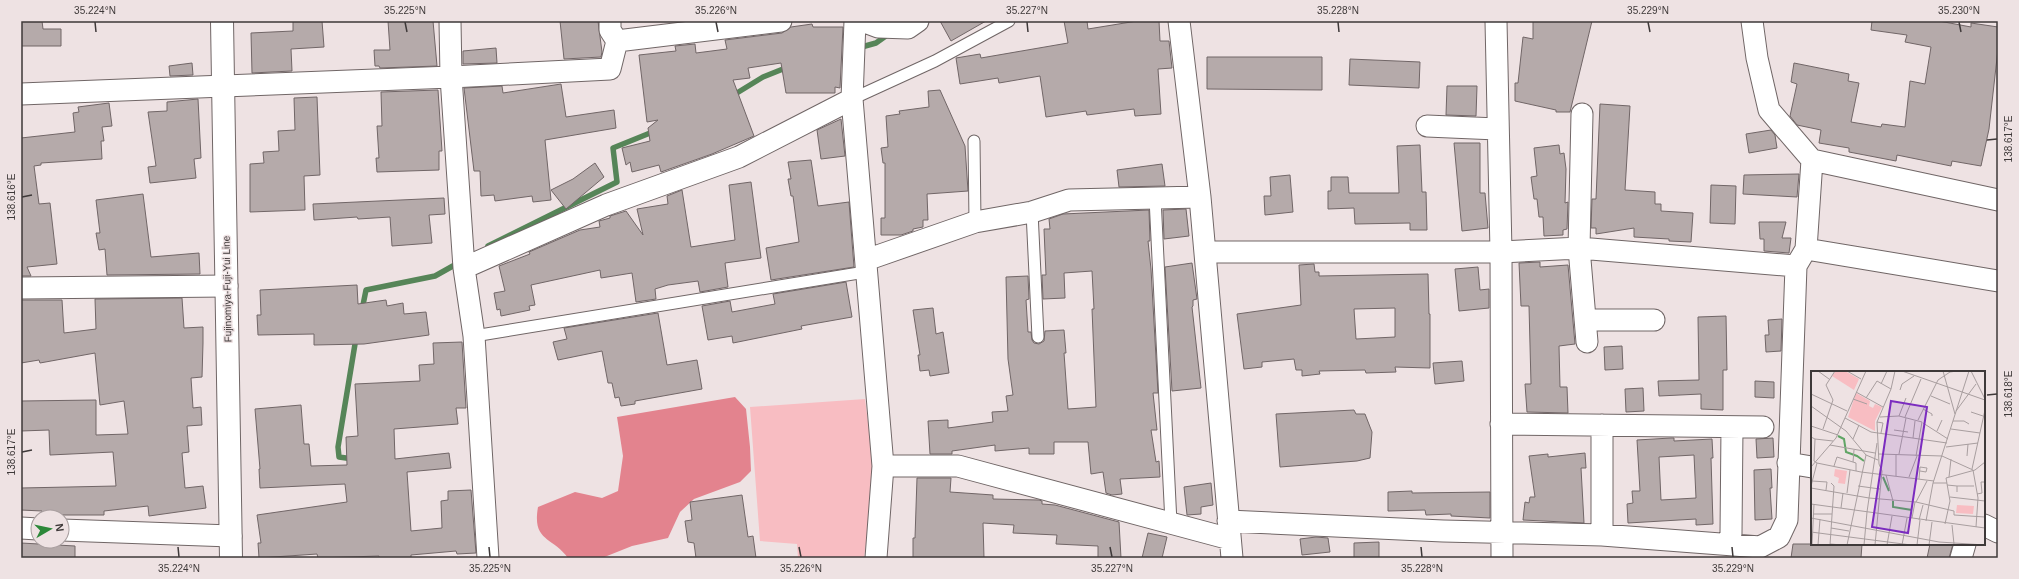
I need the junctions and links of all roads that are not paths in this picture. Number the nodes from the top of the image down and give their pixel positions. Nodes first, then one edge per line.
1 (222, 21) edge
2 (450, 21) edge
3 (610, 21) edge
4 (781, 21) edge
5 (855, 21) edge
6 (862, 21) edge
7 (918, 21) edge
8 (1009, 21) edge
9 (1179, 21) edge
10 (1496, 21) edge
11 (1752, 21) edge
12 (617, 41) junction
13 (451, 77) junction
14 (223, 86) junction
15 (21, 94) edge
16 (852, 99) junction
17 (1582, 114) dead end
18 (1427, 126) dead end
19 (1497, 129) junction
20 (974, 141) dead end
21 (1812, 160) junction
22 (1200, 197) junction
23 (1155, 198) junction
24 (1998, 200) edge
25 (1032, 212) junction
26 (975, 222) junction
27 (1579, 248) junction
28 (1205, 252) junction
29 (1501, 252) junction
30 (1801, 257) junction
31 (866, 266) junction
32 (464, 268) junction
33 (1998, 281) edge
34 (227, 286) junction
35 (21, 288) edge
36 (1585, 320) junction
37 (1654, 320) dead end
38 (474, 336) junction
39 (1038, 336) dead end
40 (1587, 342) dead end
41 (1501, 424) junction
42 (1602, 425) junction
43 (1732, 427) junction
44 (1763, 427) dead end
45 (1788, 463) junction
46 (883, 466) junction
47 (1811, 467) edge
48 (1171, 523) junction
49 (1985, 526) edge
50 (70, 530) edge
51 (1502, 532) junction
52 (1998, 532) edge
53 (1602, 534) junction
54 (1731, 534) dead end
55 (231, 536) junction
56 (1230, 539) edge
57 (1965, 545) edge
58 (1760, 552) edge
59 (231, 558) edge
60 (488, 558) edge
61 (876, 558) edge
62 (1502, 558) edge
63 (1961, 558) edge

1 - 14 main road, Fujinomiya-Fuji-Yui Line
2 - 13 street
3 - 12 street
4 - 12 street
5 - 16 street
6 - 7 street
8 - 16 lane
9 - 22 street
10 - 19 street
11 - 21 street
12 - 13 street
13 - 14 street
13 - 32 street
14 - 15 street
14 - 34 main road, Fujinomiya-Fuji-Yui Line
16 - 31 street
16 - 32 street
17 - 27 street
18 - 19 street
19 - 29 street
20 - 26 lane
21 - 24 street
21 - 30 street
22 - 23 street
22 - 28 street
23 - 25 street
23 - 48 lane
25 - 26 street
25 - 39 lane
26 - 31 street
27 - 29 street
27 - 30 street
27 - 36 street
28 - 29 street
28 - 56 street
29 - 41 street
30 - 33 street
30 - 45 street
31 - 38 lane
31 - 46 street
32 - 38 street
34 - 35 street
34 - 55 main road, Fujinomiya-Fuji-Yui Line
36 - 37 street
36 - 40 street
38 - 60 street
41 - 42 street
41 - 51 street
42 - 43 street
42 - 53 street
43 - 44 street
43 - 54 street
45 - 47 street
45 - 58 street
46 - 48 street
46 - 61 street
48 - 56 street
49 - 52 street
50 - 55 street
51 - 53 street
51 - 56 street
51 - 62 street
53 - 58 street
55 - 59 main road, Fujinomiya-Fuji-Yui Line
57 - 63 street

